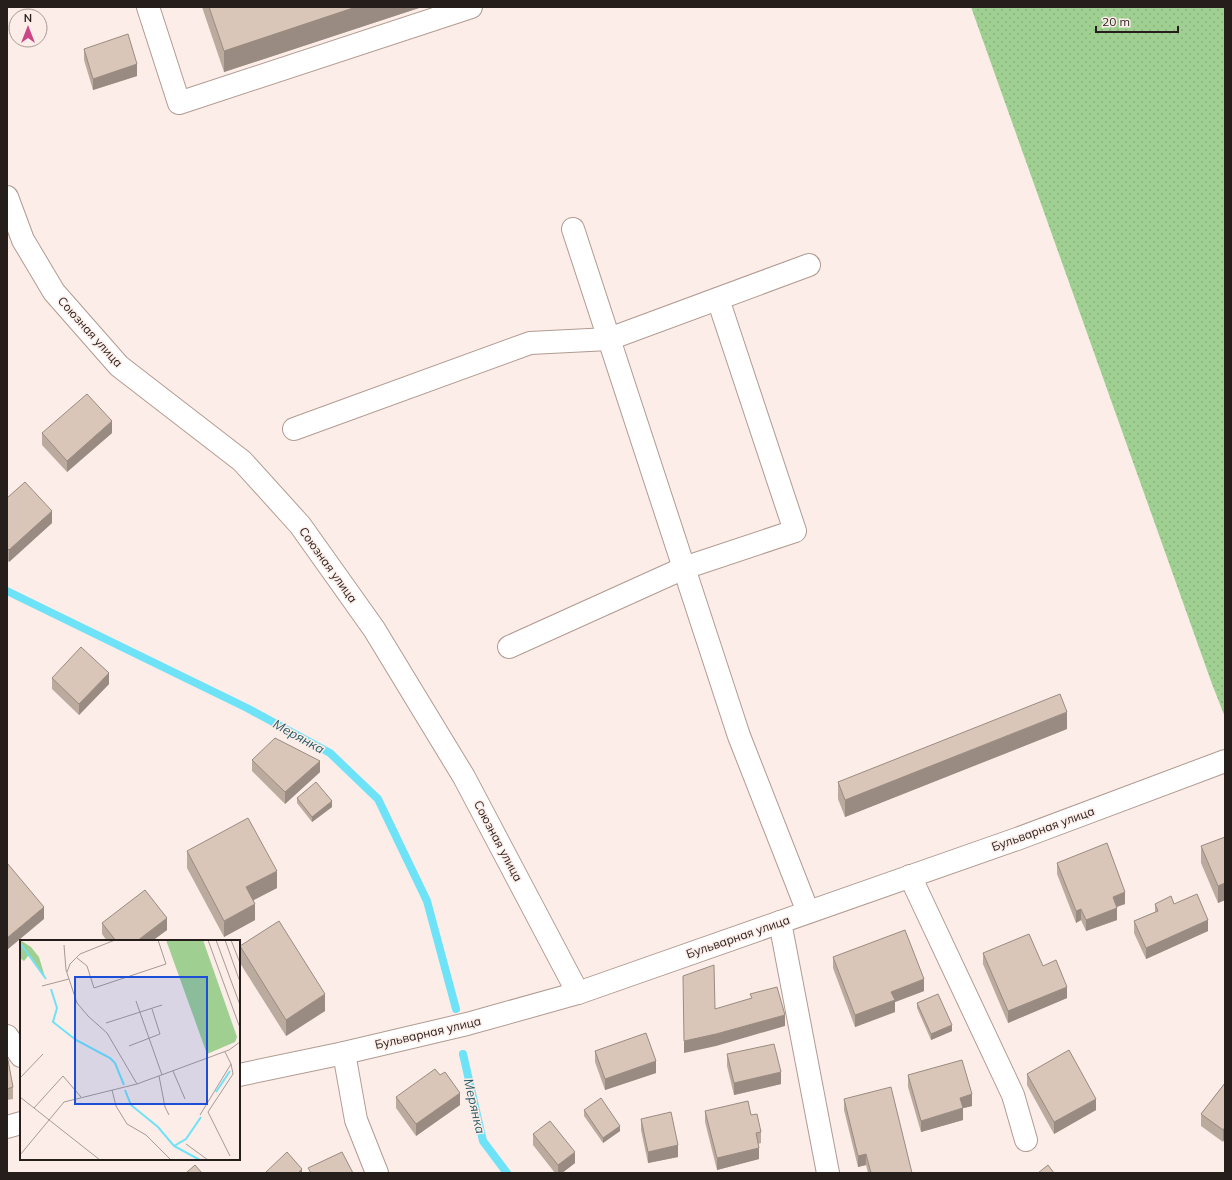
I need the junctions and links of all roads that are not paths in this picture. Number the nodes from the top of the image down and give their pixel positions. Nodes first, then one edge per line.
1 (148, 7) edge
2 (471, 7) edge
3 (7, 197) edge
4 (573, 229) dead end
5 (808, 265) dead end
6 (718, 299) junction
7 (609, 339) junction
8 (294, 429) dead end
9 (684, 568) junction
10 (509, 647) dead end
11 (1225, 761) edge
12 (910, 876) junction
13 (808, 912) junction
14 (780, 922) junction
15 (578, 993) junction
16 (7, 1036) edge
17 (344, 1053) junction
18 (20, 1055) edge
19 (240, 1075) edge
20 (20, 1123) edge
21 (7, 1127) edge
22 (1026, 1140) dead end
23 (377, 1173) edge
24 (828, 1173) edge

1 - 2 street
3 - 15 street, Союзная улица
4 - 7 street
5 - 6 street
6 - 7 street
6 - 9 street
7 - 8 street
7 - 9 street
9 - 10 street
9 - 13 street
11 - 12 street, Бульварная улица
12 - 13 street, Бульварная улица
12 - 22 street
13 - 14 street, Бульварная улица
14 - 15 street, Бульварная улица
14 - 24 street
15 - 17 street, Бульварная улица
16 - 18 street
17 - 19 street, Бульварная улица
17 - 23 street
20 - 21 street

